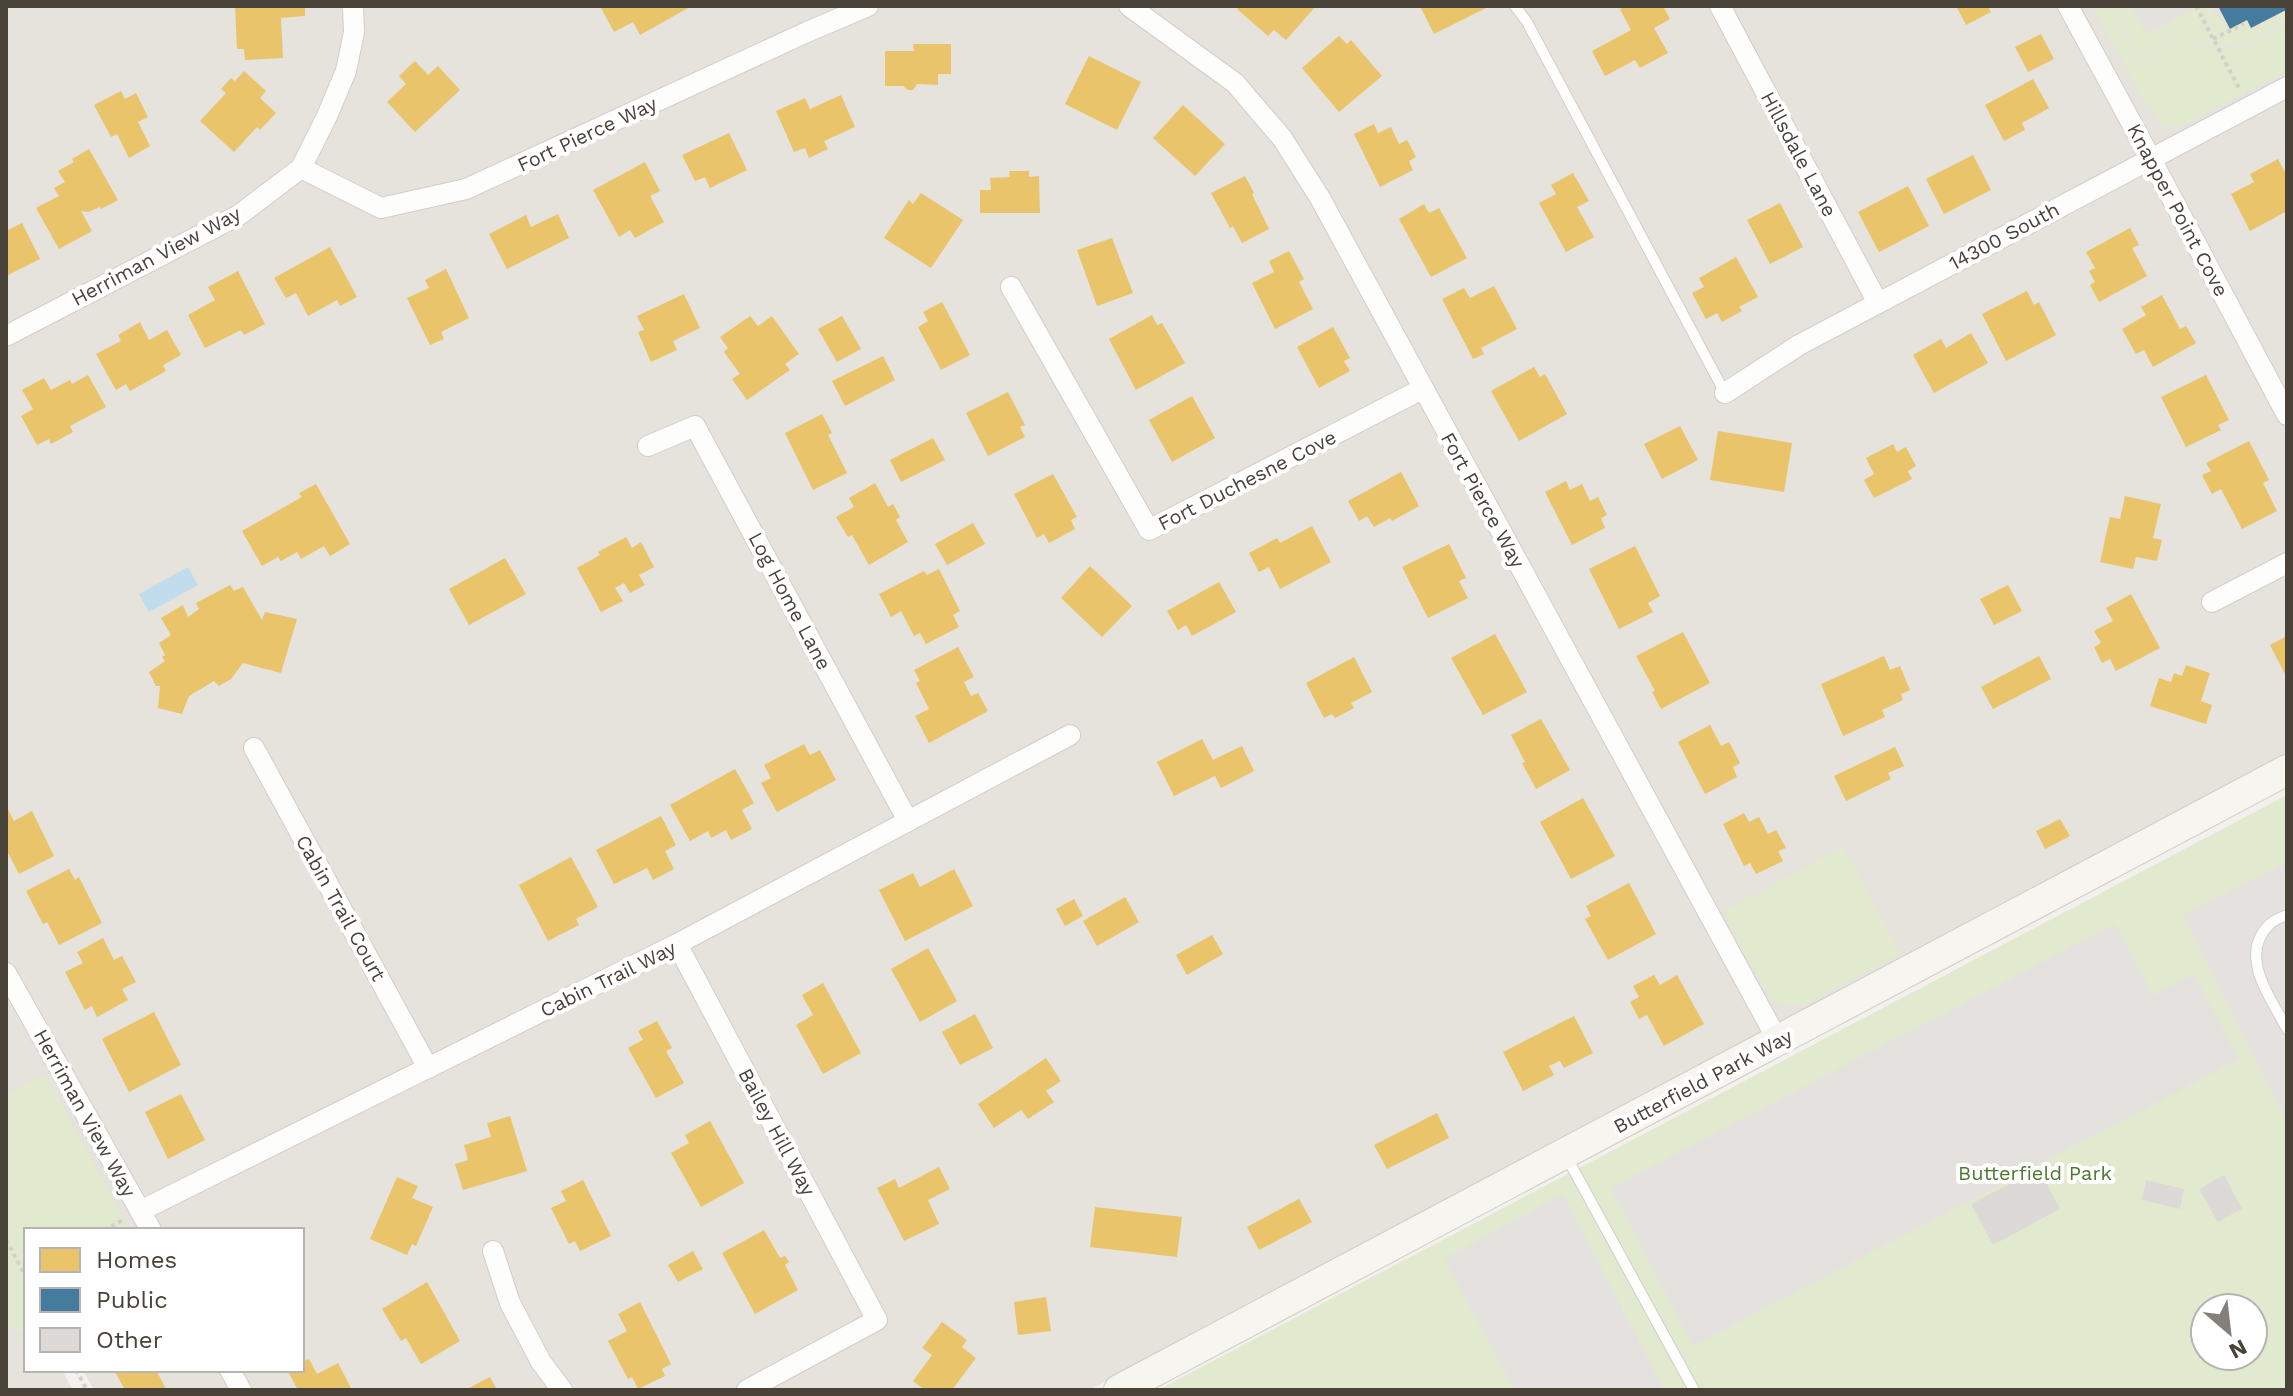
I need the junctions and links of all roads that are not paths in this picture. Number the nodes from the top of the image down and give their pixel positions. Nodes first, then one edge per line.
1 (353, 6) edge
2 (868, 6) edge
3 (1129, 6) edge
4 (1515, 6) edge
5 (1720, 6) edge
6 (2068, 6) edge
7 (2287, 87) edge
8 (2151, 159) junction
9 (301, 168) junction
10 (1011, 287) dead end
11 (1878, 303) junction
12 (6, 336) edge
13 (1422, 389) junction
14 (1725, 393) joint
15 (2287, 415) edge
16 (648, 446) dead end
17 (2287, 563) edge
18 (2212, 602) dead end
19 (1070, 735) dead end
20 (254, 748) dead end
21 (2287, 770) edge
22 (908, 821) junction
23 (2287, 915) edge
24 (677, 944) junction
25 (6, 973) edge
26 (2287, 1029) edge
27 (1778, 1041) junction
28 (428, 1068) junction
29 (1565, 1154) junction
30 (134, 1214) junction
31 (149, 1228) edge
32 (493, 1251) dead end
33 (231, 1372) edge
34 (241, 1390) edge
35 (562, 1390) edge
36 (747, 1390) edge
37 (1119, 1390) edge
38 (1694, 1390) edge

1 - 9 street
2 - 9 street, Fort Pierce Way
3 - 13 street, Fort Pierce Way
4 - 14 lane
5 - 11 street, Hillsdale Lane
6 - 8 street, Knapper Point Cove
7 - 8 street, 14300 South
8 - 11 street, 14300 South
8 - 15 street, Knapper Point Cove
9 - 12 street, Herriman View Way
10 - 13 street, Fort Duchesne Cove
11 - 14 street, 14300 South
13 - 27 street, Fort Pierce Way
16 - 22 street, Log Home Lane
17 - 18 street
19 - 22 street, Cabin Trail Way
20 - 28 street, Cabin Trail Court
21 - 27 street, Butterfield Park Way
22 - 24 street, Cabin Trail Way
23 - 26 lane
24 - 28 street, Cabin Trail Way
24 - 36 street, Bailey Hill Way
25 - 30 street, Herriman View Way
27 - 29 street, Butterfield Park Way
28 - 30 street, Cabin Trail Way
29 - 37 street, Butterfield Park Way
29 - 38 lane
30 - 31 street, Herriman View Way
32 - 35 street
33 - 34 street

